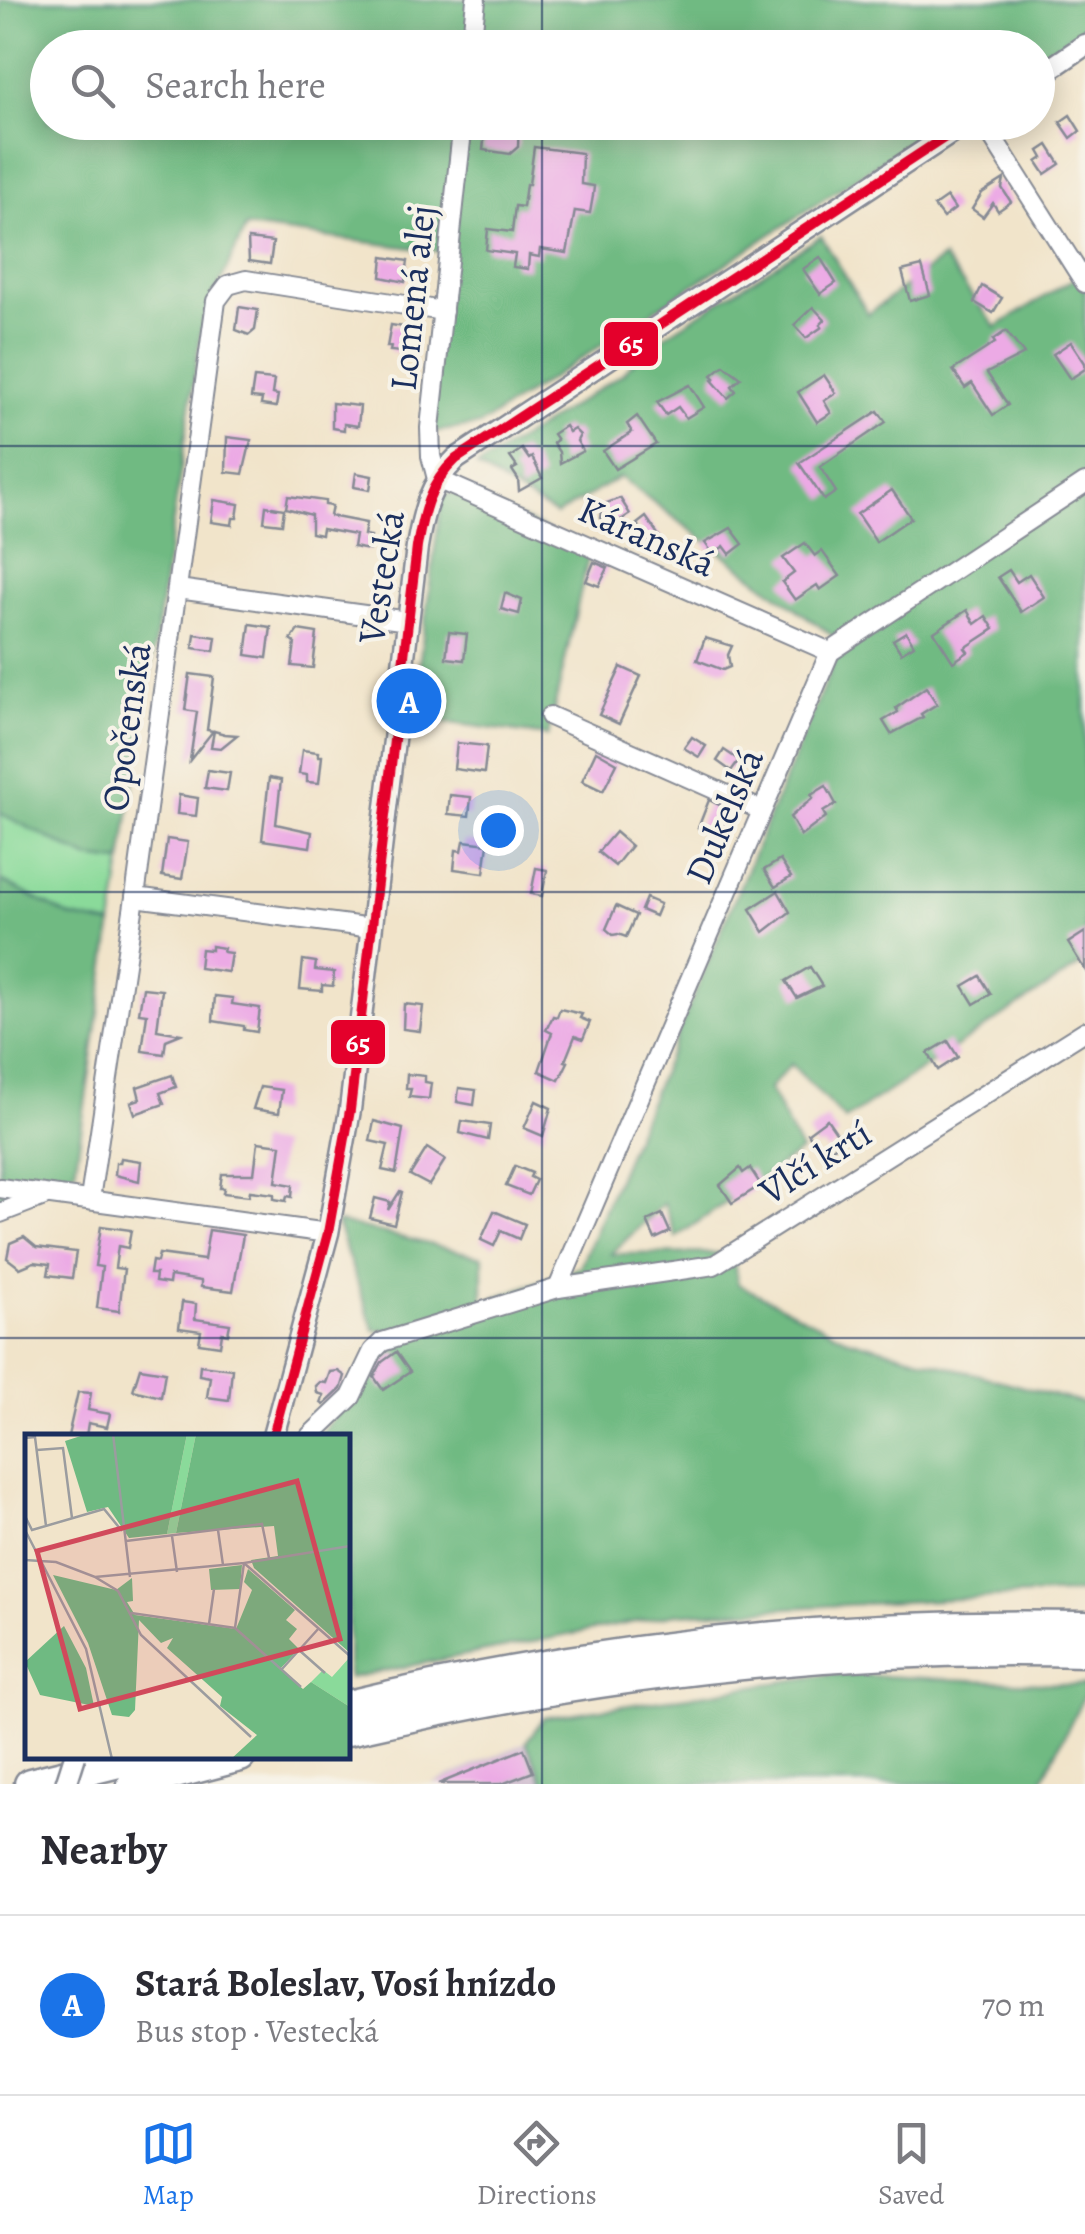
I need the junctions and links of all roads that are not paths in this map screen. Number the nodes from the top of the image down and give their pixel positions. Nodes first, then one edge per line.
1 (476, 0) edge
2 (473, 30) edge
3 (1085, 45) edge
4 (1055, 65) edge
5 (461, 140) edge
6 (941, 140) edge
7 (994, 140) edge
8 (1084, 281) edge
9 (443, 311) junction
10 (437, 479) junction
11 (1085, 483) edge
12 (178, 589) junction
13 (408, 620) junction
14 (830, 652) junction
15 (550, 716) dead end
16 (761, 810) junction
17 (135, 897) junction
18 (372, 928) junction
19 (1085, 1031) edge
20 (1, 1188) edge
21 (44, 1196) junction
22 (90, 1198) junction
23 (0, 1213) edge
24 (328, 1233) junction
25 (558, 1288) junction
26 (274, 1434) edge
27 (312, 1434) edge
28 (1085, 1627) edge
29 (1085, 1652) edge
30 (350, 1706) edge
31 (350, 1730) edge
32 (74, 1759) edge
33 (131, 1759) edge
34 (230, 1759) edge
35 (30, 1784) edge
36 (66, 1784) edge
37 (133, 1784) edge

1 - 2 street
3 - 4 street
5 - 9 street, Lomená alej
6 - 10 street, Vestecká
7 - 8 street
9 - 10 street, Lomená alej
9 - 12 street, Opočenská
10 - 13 street, Vestecká
10 - 14 street, Káranská
11 - 14 street
12 - 13 street
12 - 17 street, Opočenská
13 - 18 street, Vestecká
14 - 16 street, Dukelská
15 - 16 street
16 - 25 street, Dukelská
17 - 18 street
17 - 22 street, Opočenská
18 - 24 street, Vestecká
19 - 25 street, Vlčí krtí
20 - 21 street
20 - 23 street
21 - 22 street
21 - 23 street
22 - 24 street
24 - 26 street, Vestecká
25 - 27 street, Vlčí krtí
28 - 30 highway
29 - 31 highway
32 - 36 street, bridge
33 - 35 highway
34 - 37 highway

